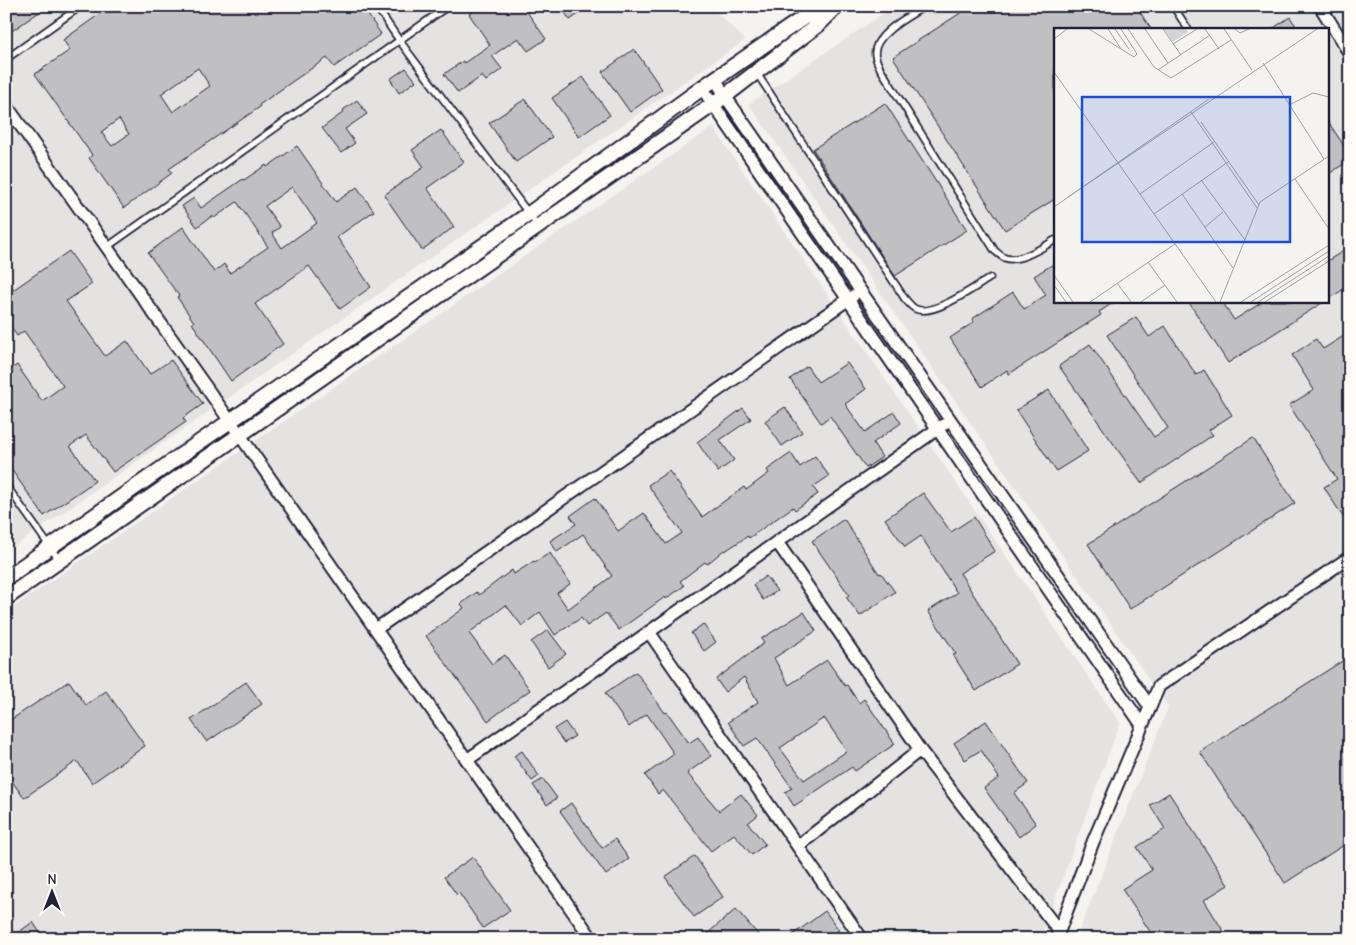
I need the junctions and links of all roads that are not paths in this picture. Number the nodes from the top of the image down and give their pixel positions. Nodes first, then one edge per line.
1 (81, 6) edge
2 (376, 6) edge
3 (448, 6) edge
4 (925, 6) edge
5 (1173, 6) edge
6 (1320, 6) edge
7 (836, 7) edge
8 (1187, 28) edge
9 (398, 40) junction
10 (1350, 54) edge
11 (6, 59) edge
12 (756, 72) junction
13 (716, 80) junction
14 (702, 88) junction
15 (719, 100) junction
16 (6, 105) edge
17 (529, 214) junction
18 (538, 226) junction
19 (1054, 241) edge
20 (107, 248) junction
21 (990, 278) dead end
22 (860, 291) junction
23 (848, 299) junction
24 (951, 420) junction
25 (230, 421) junction
26 (938, 429) junction
27 (240, 434) junction
28 (6, 485) edge
29 (777, 542) junction
30 (50, 547) junction
31 (1350, 557) edge
32 (60, 560) junction
33 (6, 578) edge
34 (6, 598) edge
35 (376, 629) junction
36 (649, 632) junction
37 (1150, 707) junction
38 (1142, 725) junction
39 (920, 750) junction
40 (467, 760) junction
41 (798, 846) junction
42 (1057, 935) edge
43 (592, 939) edge
44 (862, 939) edge

1 - 11 lane
2 - 9 lane
3 - 9 lane
4 - 19 lane
5 - 8 lane
6 - 10 street
7 - 12 street
7 - 13 street
9 - 17 lane
9 - 20 lane
12 - 15 street
12 - 21 lane
13 - 14 street
13 - 15 street
14 - 15 street
14 - 17 street
15 - 18 street
15 - 22 street
15 - 23 street
16 - 20 street
17 - 18 lane
17 - 25 street
18 - 27 street
20 - 25 street
22 - 23 street
22 - 24 street
23 - 26 street
23 - 35 street
24 - 26 street
24 - 37 street
25 - 27 street
25 - 30 street
26 - 29 street
26 - 38 street
27 - 32 street
27 - 35 street
28 - 30 lane
29 - 36 street
29 - 39 street
30 - 32 lane
30 - 33 street
31 - 37 street
32 - 34 street
35 - 40 street
36 - 40 street
36 - 41 street
37 - 38 street
38 - 42 street
39 - 41 street
39 - 42 street
40 - 43 street
41 - 44 street

